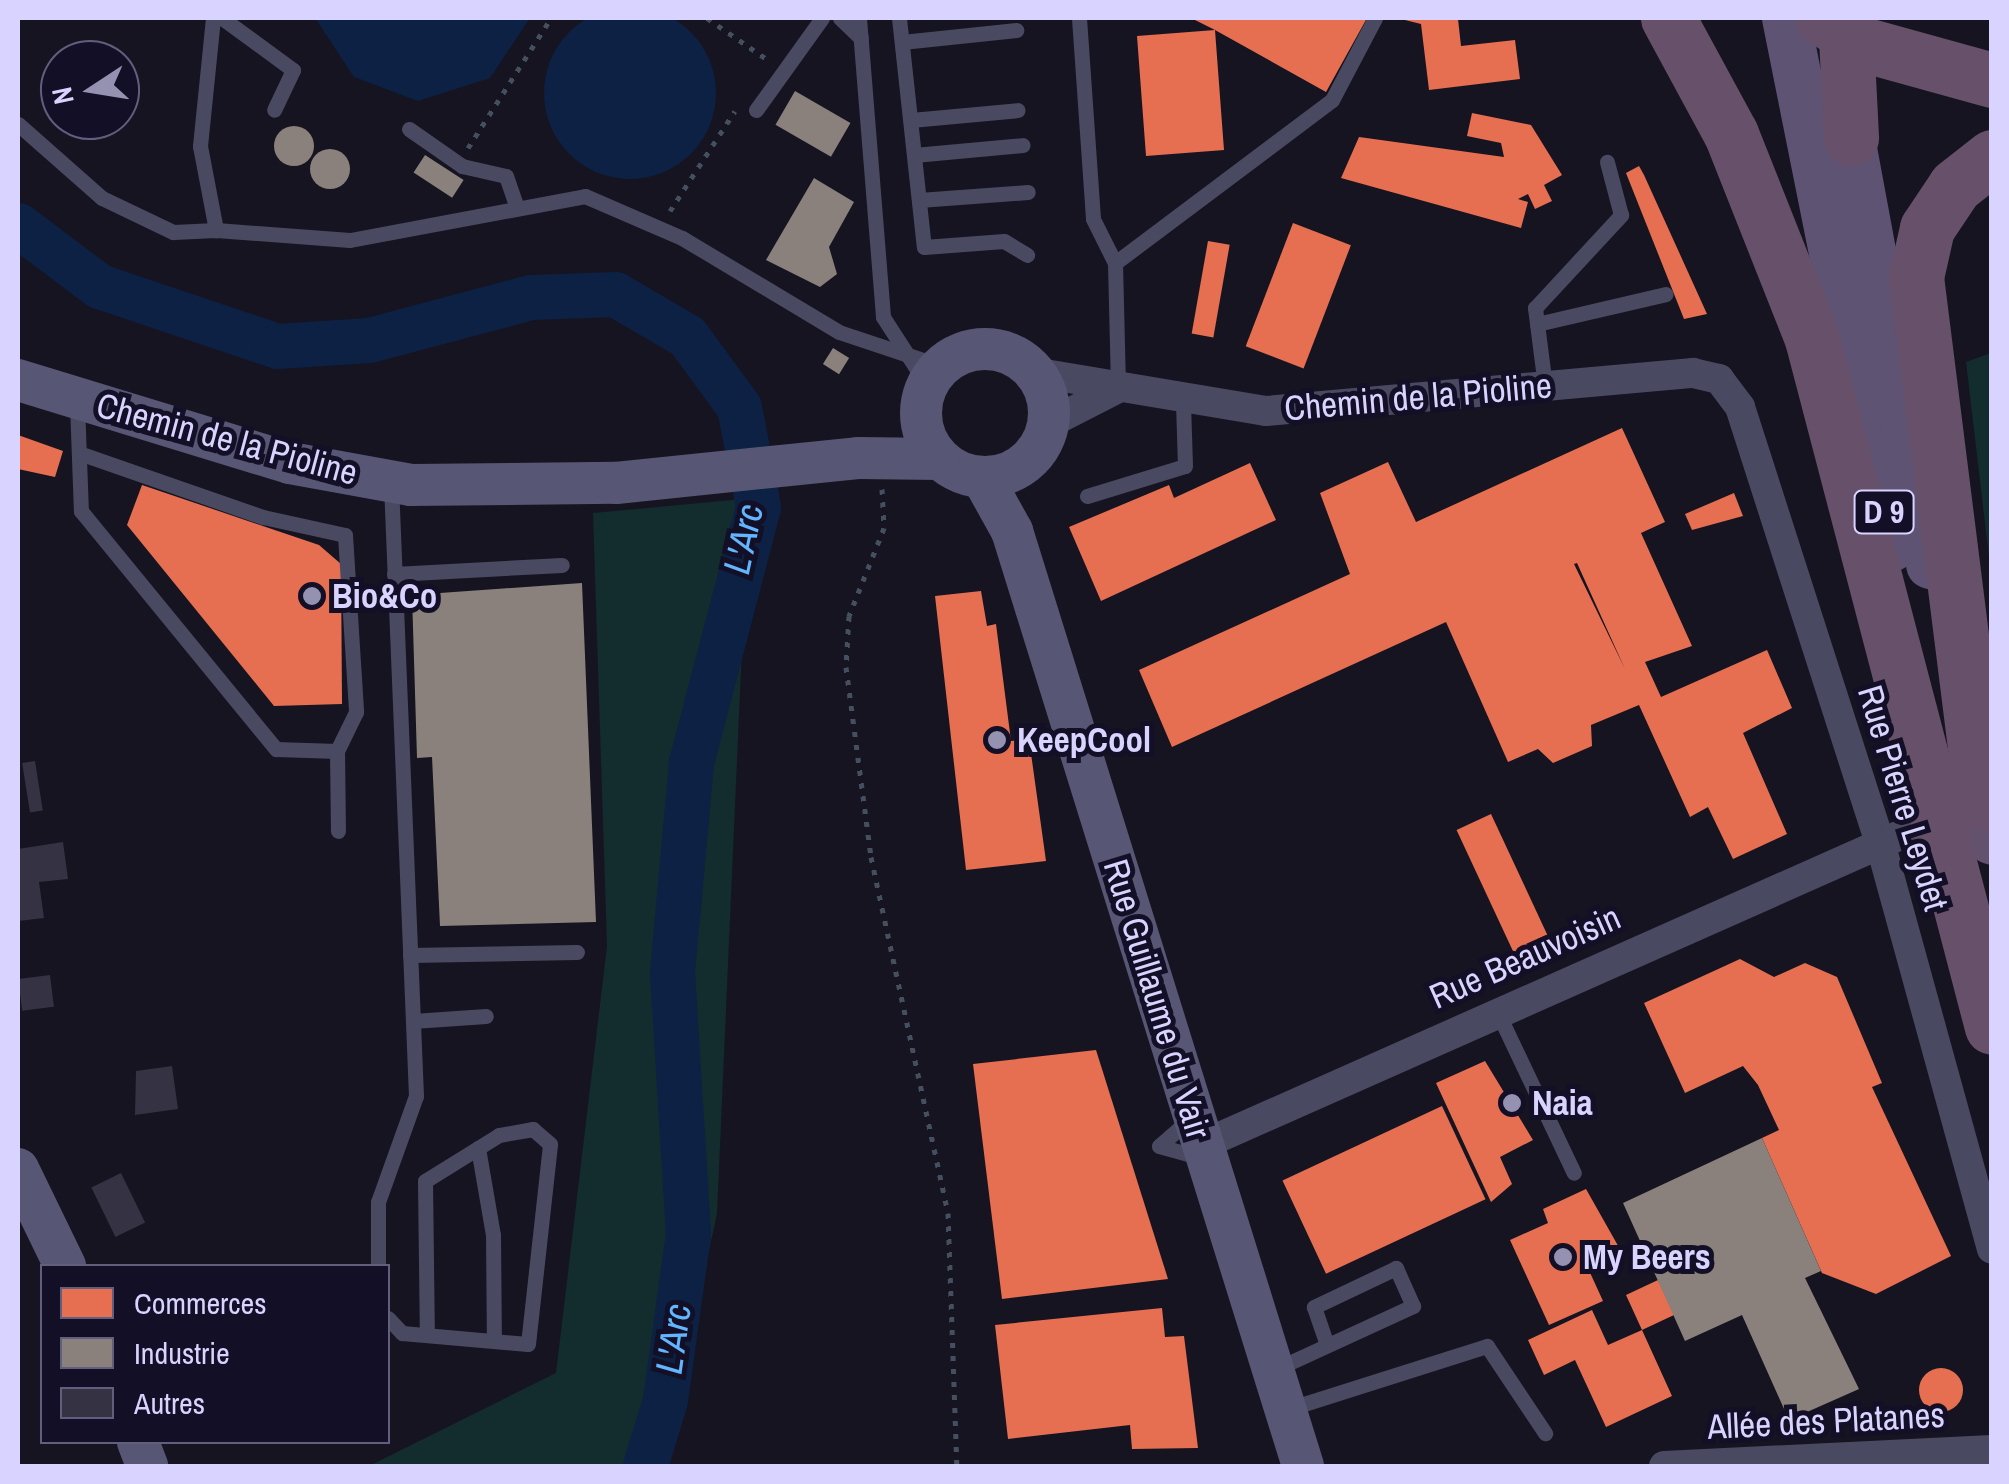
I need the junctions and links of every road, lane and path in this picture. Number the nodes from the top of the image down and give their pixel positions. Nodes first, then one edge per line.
1 (213, 18) edge
2 (222, 18) edge
3 (551, 18) edge
4 (706, 18) edge
5 (822, 18) edge
6 (840, 18) edge
7 (859, 18) edge
8 (899, 18) edge
9 (1079, 18) edge
10 (1375, 18) edge
11 (1668, 18) edge
12 (1827, 21) edge
13 (242, 24) edge
14 (1016, 30) dead end
15 (861, 38) junction
16 (902, 42) junction
17 (759, 74) dead end
18 (1992, 80) edge
19 (738, 106) dead end
20 (274, 110) dead end
21 (756, 110) dead end
22 (1018, 110) dead end
23 (910, 120) junction
24 (18, 124) edge
25 (409, 129) dead end
26 (1851, 138) joint
27 (1023, 145) dead end
28 (914, 155) junction
29 (1992, 157) edge
30 (1607, 162) dead end
31 (459, 164) junction
32 (1028, 192) dead end
33 (919, 200) junction
34 (515, 202) junction
35 (666, 216) dead end
36 (216, 230) junction
37 (1027, 255) dead end
38 (1115, 264) junction
39 (1666, 294) dead end
40 (1537, 324) junction
41 (1033, 372) junction
42 (923, 378) junction
43 (1718, 379) joint
44 (18, 380) edge
45 (1545, 386) junction
46 (1118, 388) junction
47 (77, 398) junction
48 (1183, 403) junction
49 (1048, 424) junction
50 (79, 453) junction
51 (861, 458) junction
52 (939, 459) junction
53 (1025, 464) junction
54 (982, 478) junction
55 (390, 481) junction
56 (1087, 496) dead end
57 (1012, 531) junction
58 (562, 565) dead end
59 (394, 574) junction
60 (337, 751) junction
61 (1986, 822) edge
62 (1912, 830) dead end
63 (338, 831) dead end
64 (1880, 839) junction
65 (577, 952) dead end
66 (410, 955) junction
67 (1992, 1004) edge
68 (1497, 1011) junction
69 (486, 1016) dead end
70 (412, 1021) junction
71 (1992, 1027) edge
72 (1201, 1140) junction
73 (478, 1148) junction
74 (18, 1169) edge
75 (1574, 1172) dead end
76 (1992, 1249) edge
77 (64, 1264) edge
78 (378, 1264) edge
79 (390, 1320) edge
80 (427, 1335) junction
81 (494, 1341) junction
82 (1327, 1345) junction
83 (1278, 1390) junction
84 (1545, 1433) dead end
85 (1992, 1450) edge
86 (957, 1466) edge
87 (1304, 1466) edge
88 (1664, 1466) edge

1 - 36 lane
2 - 13 lane
3 - 31 path
4 - 17 path
5 - 21 lane
6 - 15 lane
7 - 15 lane
8 - 16 lane
9 - 38 lane
10 - 38 lane
11 - 71 highway
12 - 18 highway
12 - 26 highway
12 - 67 main road, D 9
13 - 20 lane
14 - 16 lane
15 - 42 lane
16 - 23 lane
19 - 35 path
22 - 23 lane
23 - 28 lane
24 - 36 lane
25 - 31 lane
26 - 61 main road, D 9
27 - 28 lane
28 - 33 lane
29 - 61 highway
30 - 40 lane
31 - 34 lane
32 - 33 lane
33 - 37 lane
34 - 36 lane
34 - 42 lane
38 - 46 lane
39 - 40 lane
40 - 45 lane
41 - 42 main road
41 - 46 street, Chemin de la Pioline
41 - 49 main road
42 - 51 main road
42 - 52 main road
43 - 45 street, Chemin de la Pioline
43 - 64 street, Rue Pierre Leydet
44 - 47 main road, Chemin de la Pioline
45 - 48 street, Chemin de la Pioline
46 - 48 street, Chemin de la Pioline
46 - 49 street
47 - 50 lane
47 - 55 main road, Chemin de la Pioline
48 - 56 lane
49 - 53 main road
50 - 60 lane
50 - 60 lane
51 - 52 main road, Chemin de la Pioline
51 - 55 main road, Chemin de la Pioline
51 - 86 path
52 - 54 main road
53 - 54 main road
53 - 57 main road, Rue Guillaume du Vair
54 - 57 main road, Rue Guillaume du Vair
55 - 59 lane
57 - 72 main road, Rue Guillaume du Vair
58 - 59 lane
59 - 66 lane
60 - 63 lane
62 - 64 street, Rue Beauvoisin
64 - 68 street, Rue Beauvoisin
64 - 76 street, Rue Pierre Leydet
65 - 66 lane
66 - 70 lane
68 - 72 street, Rue Beauvoisin
68 - 75 lane
69 - 70 lane
70 - 78 lane
72 - 83 main road, Rue Guillaume du Vair
73 - 80 lane
73 - 81 lane
73 - 81 lane
74 - 77 main road
79 - 80 lane
80 - 81 lane
82 - 82 lane
82 - 83 lane
83 - 84 lane
83 - 87 main road, Rue Guillaume du Vair
85 - 88 street, Allée des Platanes

